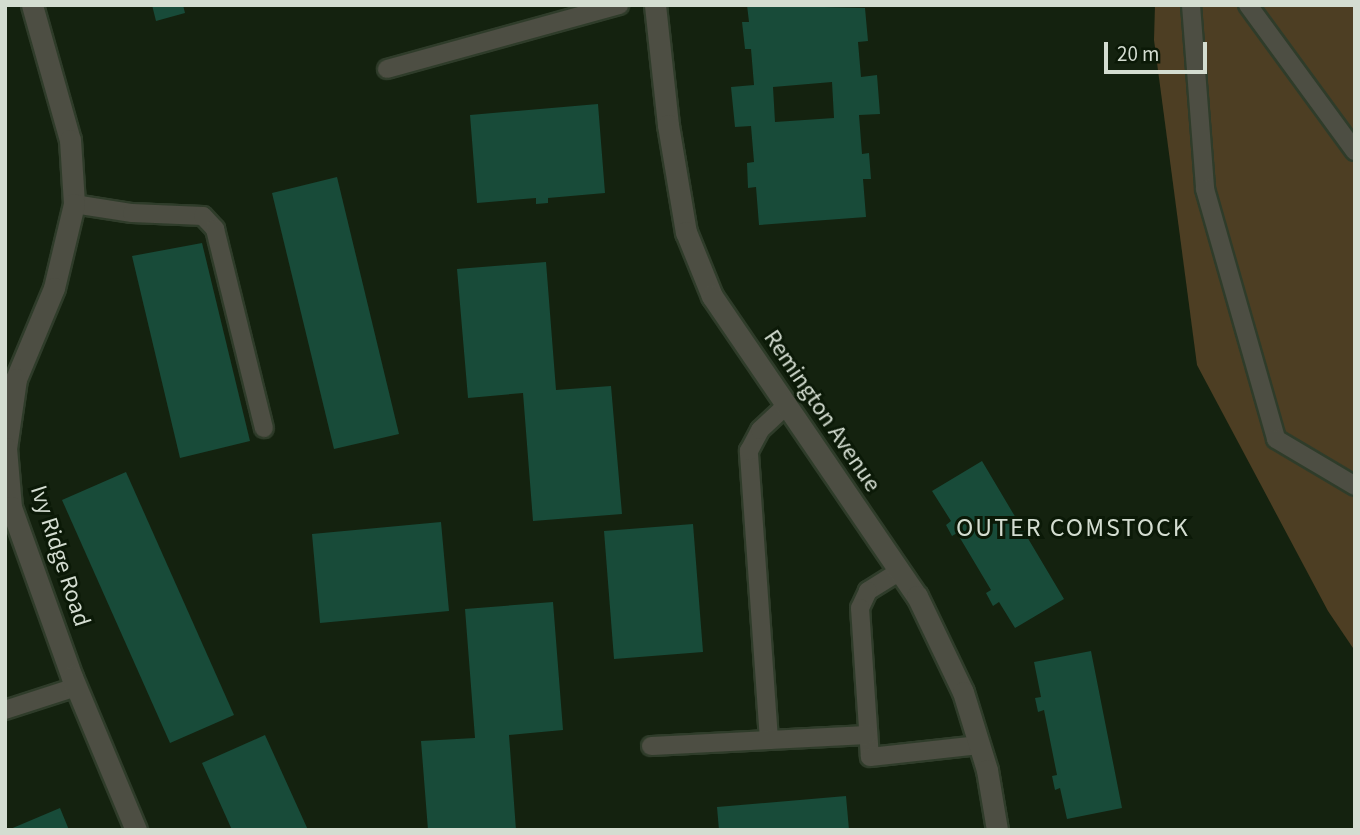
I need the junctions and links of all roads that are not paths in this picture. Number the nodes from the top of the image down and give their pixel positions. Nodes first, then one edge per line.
1 (32, 5) edge
2 (620, 5) edge
3 (655, 5) edge
4 (1191, 5) edge
5 (1248, 5) edge
6 (387, 69) dead end
7 (1355, 151) edge
8 (74, 204) junction
9 (787, 405) junction
10 (264, 428) dead end
11 (1355, 486) edge
12 (11, 524) edge
13 (900, 570) junction
14 (76, 687) junction
15 (5, 710) edge
16 (868, 735) junction
17 (769, 740) junction
18 (979, 745) junction
19 (650, 746) dead end
20 (136, 830) edge
21 (997, 830) edge

1 - 8 street, Ivy Ridge Road
2 - 6 lane
3 - 9 street, Remington Avenue
4 - 11 lane
5 - 7 lane
8 - 10 lane
8 - 12 street, Ivy Ridge Road
9 - 13 street, Remington Avenue
9 - 17 lane
12 - 14 street, Ivy Ridge Road
13 - 16 lane
13 - 18 street, Remington Avenue
14 - 15 lane
14 - 20 street, Ivy Ridge Road
16 - 17 lane
16 - 18 lane
17 - 19 lane
18 - 21 street, Remington Avenue

